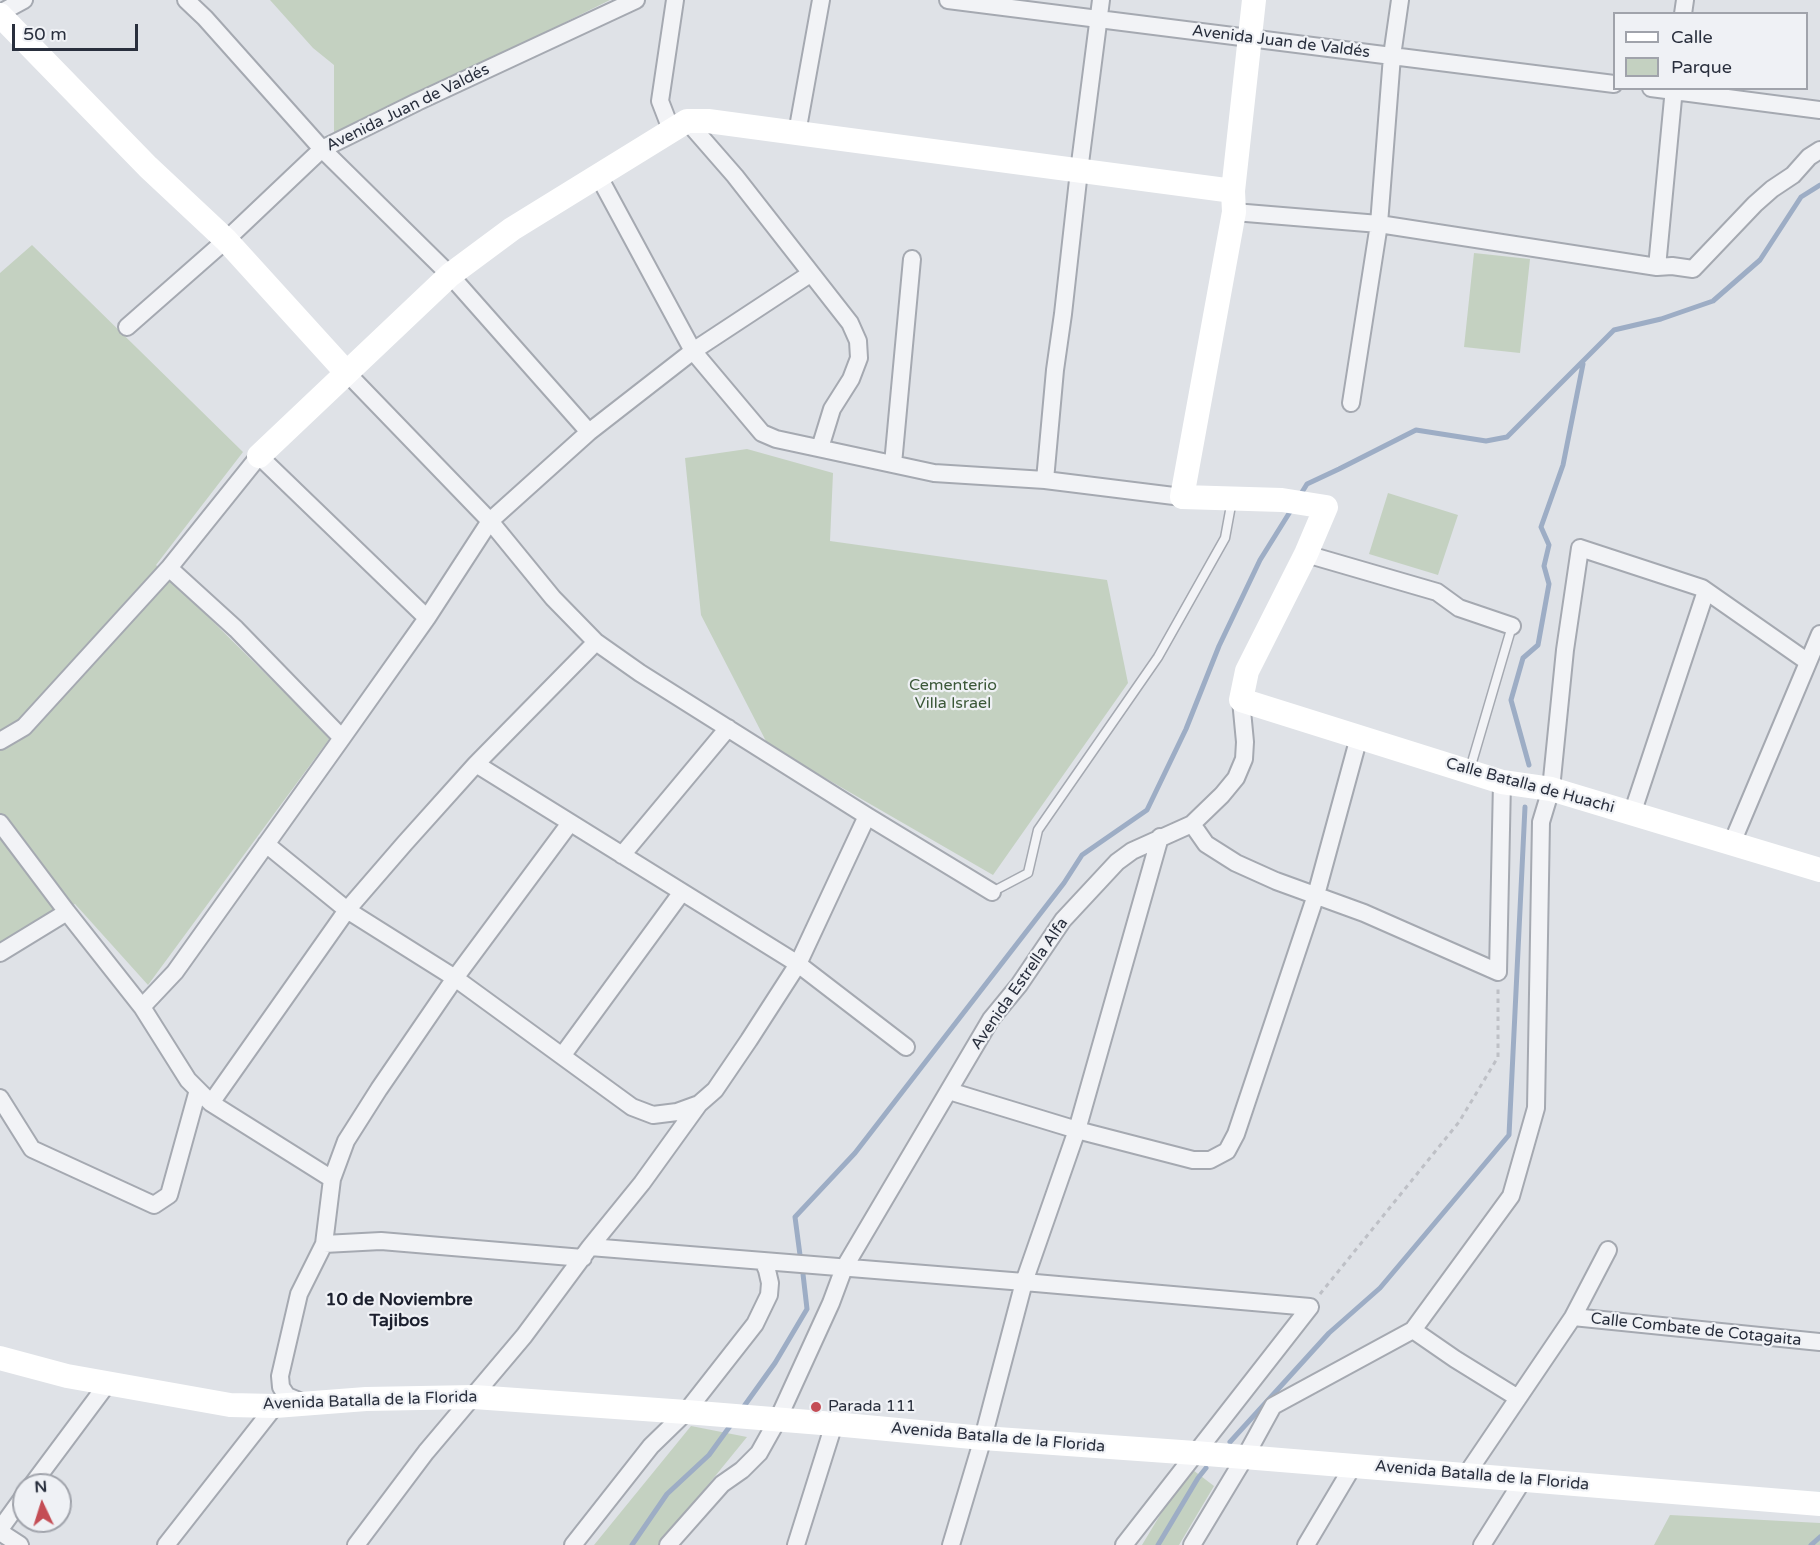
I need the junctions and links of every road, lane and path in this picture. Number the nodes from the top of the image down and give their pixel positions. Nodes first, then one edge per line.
1 (24, 0) edge
2 (186, 0) edge
3 (636, 0) edge
4 (675, 0) edge
5 (821, 0) edge
6 (948, 0) edge
7 (1101, 0) edge
8 (1254, 0) edge
9 (1400, 0) edge
10 (0, 14) edge
11 (1099, 19) junction
12 (1249, 38) junction
13 (1392, 56) junction
14 (1613, 84) edge
15 (1674, 90) edge
16 (1820, 110) edge
17 (679, 126) junction
18 (797, 133) junction
19 (322, 149) junction
20 (1820, 150) edge
21 (1079, 171) junction
22 (598, 175) junction
23 (1234, 201) junction
24 (1379, 224) junction
25 (226, 240) junction
26 (912, 259) dead end
27 (1657, 267) junction
28 (810, 274) junction
29 (450, 275) junction
30 (127, 327) dead end
31 (693, 351) junction
32 (346, 372) junction
33 (1351, 403) dead end
34 (589, 432) junction
35 (820, 448) junction
36 (259, 456) junction
37 (893, 464) junction
38 (1045, 480) junction
39 (1182, 496) junction
40 (1232, 499) junction
41 (490, 521) junction
42 (1306, 554) junction
43 (169, 568) junction
44 (1706, 591) junction
45 (427, 618) junction
46 (1512, 626) joint
47 (1820, 634) edge
48 (596, 642) junction
49 (1808, 662) junction
50 (1241, 700) junction
51 (728, 729) junction
52 (1359, 737) junction
53 (342, 738) junction
54 (0, 741) edge
55 (476, 764) junction
56 (1469, 772) junction
57 (1502, 782) junction
58 (1551, 789) junction
59 (1632, 814) junction
60 (867, 816) junction
61 (0, 823) edge
62 (570, 823) junction
63 (1192, 824) junction
64 (1160, 837) junction
65 (1732, 843) junction
66 (266, 844) junction
67 (622, 855) junction
68 (1820, 870) edge
69 (682, 892) junction
70 (992, 892) joint
71 (1316, 895) junction
72 (347, 910) junction
73 (67, 912) junction
74 (0, 953) edge
75 (798, 964) junction
76 (1498, 972) junction
77 (454, 978) junction
78 (142, 1007) junction
79 (906, 1047) dead end
80 (562, 1056) junction
81 (198, 1090) junction
82 (949, 1091) junction
83 (0, 1098) edge
84 (211, 1103) junction
85 (699, 1104) junction
86 (1077, 1130) junction
87 (332, 1179) junction
88 (324, 1244) junction
89 (1608, 1250) dead end
90 (587, 1252) junction
91 (762, 1261) junction
92 (844, 1268) junction
93 (1024, 1282) junction
94 (1310, 1307) junction
95 (1573, 1317) junction
96 (1413, 1330) junction
97 (1820, 1342) edge
98 (0, 1358) edge
99 (108, 1383) junction
100 (474, 1397) junction
101 (1518, 1398) junction
102 (305, 1404) junction
103 (275, 1406) junction
104 (686, 1412) junction
105 (778, 1419) junction
106 (834, 1424) junction
107 (983, 1438) junction
108 (1195, 1453) junction
109 (1245, 1457) junction
110 (1353, 1466) junction
111 (41, 1473) edge
112 (1466, 1475) junction
113 (1523, 1480) junction
114 (1820, 1504) edge
115 (12, 1513) edge
116 (0, 1530) edge
117 (1194, 1544) edge
118 (20, 1545) edge
119 (166, 1545) edge
120 (356, 1545) edge
121 (573, 1545) edge
122 (668, 1545) edge
123 (796, 1545) edge
124 (951, 1545) edge
125 (1124, 1545) edge
126 (1306, 1545) edge
127 (1482, 1545) edge

1 - 10 street
2 - 19 street
3 - 19 street, Avenida Juan de Valdés
4 - 17 street
5 - 18 street
6 - 11 street, Avenida Juan de Valdés
7 - 11 street
8 - 12 street
9 - 13 street
10 - 25 street
11 - 12 street, Avenida Juan de Valdés
11 - 21 street
12 - 13 street, Avenida Juan de Valdés
12 - 23 street
13 - 14 street, Avenida Juan de Valdés
13 - 24 street
15 - 16 street
15 - 27 street
17 - 18 street
17 - 22 street
17 - 28 street
18 - 21 street
19 - 25 street, Avenida Juan de Valdés
19 - 29 street
20 - 27 street
21 - 23 street
21 - 38 street
22 - 29 street
22 - 31 street
23 - 24 street
23 - 39 street
24 - 27 street
24 - 33 street
25 - 30 street, Avenida Juan de Valdés
25 - 32 street
26 - 37 street
28 - 31 street
28 - 35 street
29 - 32 street
29 - 34 street
31 - 34 street
31 - 35 street
32 - 36 street
32 - 41 street
34 - 41 street
35 - 37 street
36 - 43 street
36 - 45 street
37 - 38 street
38 - 39 street
39 - 40 street
40 - 42 street, Avenida Estrella Alfa
40 - 70 lane
41 - 45 street
41 - 48 street
42 - 46 street
42 - 50 street, Avenida Estrella Alfa
43 - 53 street
43 - 54 street
44 - 49 street
44 - 58 street
44 - 59 street
45 - 53 street
46 - 56 lane
47 - 49 street
48 - 51 street
48 - 55 street
49 - 65 street
50 - 52 street, Calle Batalla de Huachi
50 - 63 street, Avenida Estrella Alfa
51 - 60 street
51 - 67 street
52 - 56 street, Calle Batalla de Huachi
52 - 71 street
53 - 66 street
55 - 62 street
55 - 72 street
56 - 57 street, Calle Batalla de Huachi
57 - 58 street, Calle Batalla de Huachi
57 - 76 street
58 - 59 street, Calle Batalla de Huachi
58 - 96 street
59 - 65 street, Calle Batalla de Huachi
60 - 70 street
60 - 75 street
61 - 73 street
62 - 67 street
62 - 77 street
63 - 64 street, Avenida Estrella Alfa
63 - 71 street
64 - 82 street, Avenida Estrella Alfa
64 - 86 street
65 - 68 street, Calle Batalla de Huachi
66 - 72 street
66 - 78 street
67 - 69 street
69 - 75 street
69 - 80 street
71 - 76 street
71 - 86 street
72 - 77 street
72 - 84 street
73 - 74 street
73 - 78 street
75 - 79 street
75 - 85 street
76 - 94 path
77 - 80 street
77 - 87 street
78 - 81 street
80 - 85 street
81 - 83 street
81 - 84 street
82 - 86 street
82 - 92 street, Avenida Estrella Alfa
84 - 87 street
85 - 90 street
86 - 93 street
87 - 88 street
88 - 90 street
88 - 102 street
89 - 95 street, Calle Combate de Cotagaita
90 - 91 street
90 - 100 street
91 - 92 street
91 - 104 street
92 - 93 street
92 - 105 street, Avenida Estrella Alfa
93 - 94 street
93 - 107 street
94 - 108 street
95 - 97 street, Calle Combate de Cotagaita
95 - 101 street, Calle Combate de Cotagaita
96 - 101 street
96 - 109 street
98 - 99 street, Avenida Batalla de la Florida
99 - 103 street, Avenida Batalla de la Florida
99 - 111 street
100 - 102 street, Avenida Batalla de la Florida
100 - 104 street, Avenida Batalla de la Florida
100 - 120 street
101 - 112 street, Calle Combate de Cotagaita
102 - 103 street, Avenida Batalla de la Florida
103 - 119 street
104 - 105 street, Avenida Batalla de la Florida
104 - 121 street
105 - 106 street, Avenida Batalla de la Florida
105 - 122 street, Avenida Estrella Alfa
106 - 107 street, Avenida Batalla de la Florida
106 - 123 street
107 - 108 street, Avenida Batalla de la Florida
107 - 124 street
108 - 109 street, Avenida Batalla de la Florida
108 - 125 street
109 - 110 street, Avenida Batalla de la Florida
109 - 117 street
110 - 112 street, Avenida Batalla de la Florida
110 - 126 street
112 - 113 street, Avenida Batalla de la Florida
113 - 114 street, Avenida Batalla de la Florida
113 - 127 street
115 - 116 street
116 - 118 street

